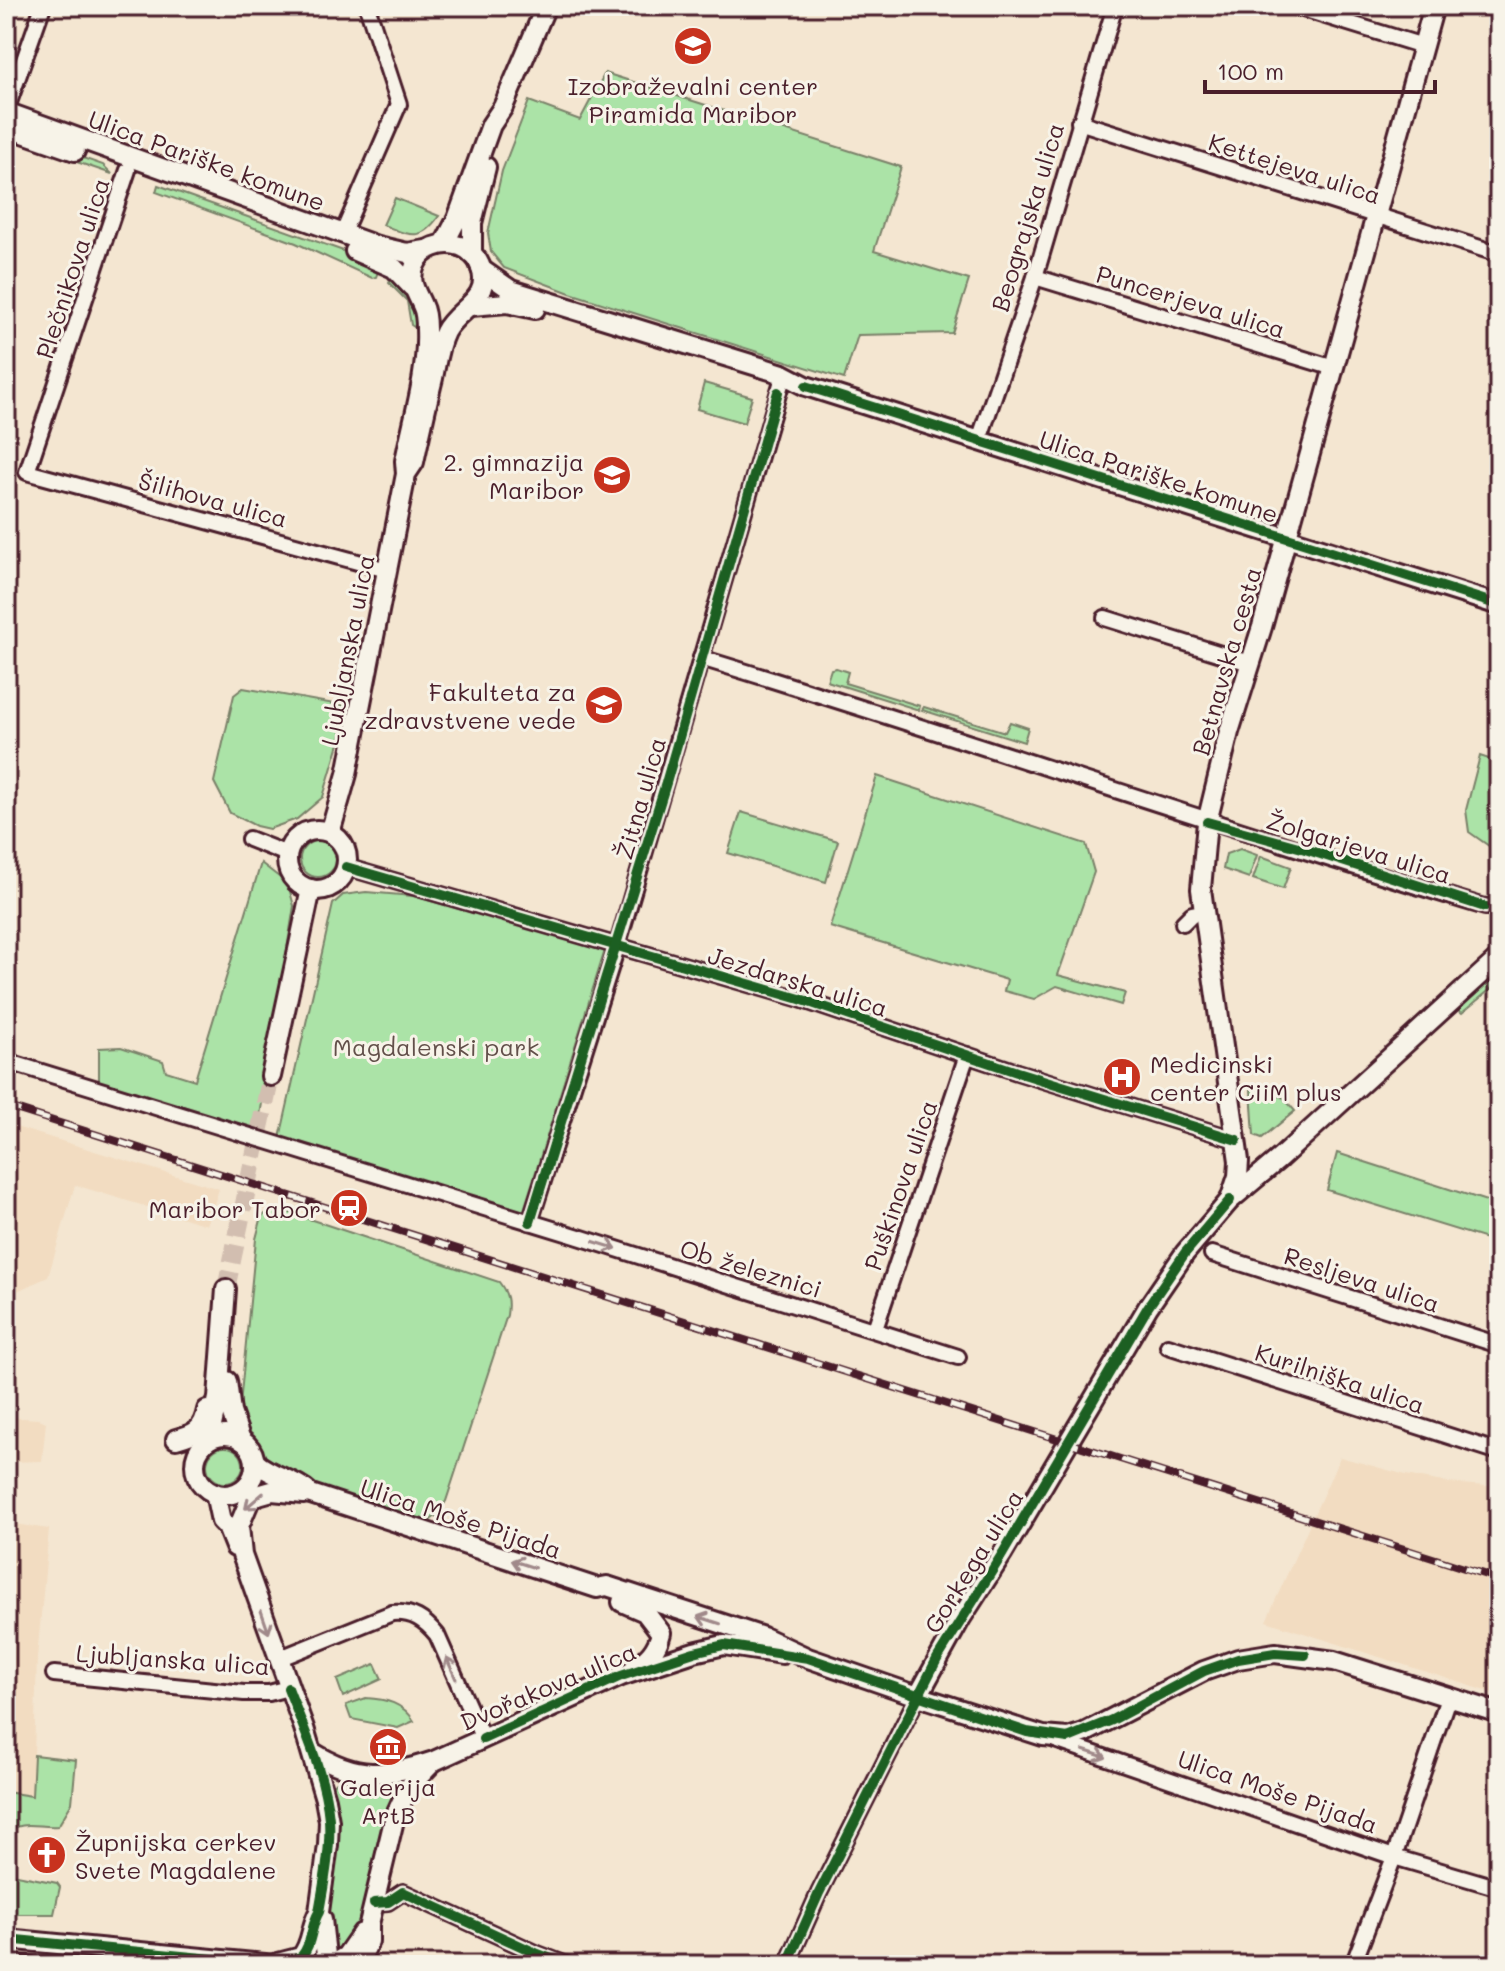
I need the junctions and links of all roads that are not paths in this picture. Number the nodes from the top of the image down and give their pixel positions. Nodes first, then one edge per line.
1 (43, 6) edge
2 (367, 6) edge
3 (546, 6) edge
4 (1115, 6) edge
5 (1293, 6) edge
6 (1434, 6) edge
7 (1423, 46) junction
8 (503, 107) junction
9 (6, 112) edge
10 (1079, 122) junction
11 (6, 127) edge
12 (128, 170) junction
13 (1376, 217) junction
14 (342, 235) junction
15 (435, 247) junction
16 (1499, 254) edge
17 (477, 262) junction
18 (1035, 277) junction
19 (412, 287) junction
20 (422, 304) junction
21 (465, 309) junction
22 (433, 342) junction
23 (1334, 368) junction
24 (781, 384) junction
25 (806, 386) junction
26 (979, 440) junction
27 (27, 472) joint
28 (1285, 538) junction
29 (387, 570) junction
30 (1499, 605) edge
31 (1105, 618) dead end
32 (701, 658) junction
33 (1250, 663) junction
34 (1207, 822) junction
35 (330, 833) junction
36 (249, 839) dead end
37 (287, 854) junction
38 (346, 867) junction
39 (311, 889) junction
40 (1499, 906) edge
41 (1204, 912) junction
42 (1183, 923) dead end
43 (617, 947) junction
44 (1498, 960) edge
45 (967, 1055) junction
46 (6, 1061) edge
47 (271, 1076) tunnel mouth
48 (1237, 1140) junction
49 (1230, 1200) junction
50 (530, 1222) junction
51 (1212, 1254) dead end
52 (226, 1289) tunnel mouth
53 (875, 1329) junction
54 (223, 1334) junction
55 (1499, 1345) edge
56 (1168, 1346) dead end
57 (958, 1357) dead end
58 (176, 1439) dead end
59 (209, 1439) junction
60 (241, 1440) junction
61 (1499, 1452) edge
62 (255, 1462) junction
63 (215, 1493) junction
64 (311, 1494) junction
65 (242, 1555) junction
66 (597, 1588) junction
67 (808, 1658) junction
68 (278, 1659) junction
69 (54, 1674) dead end
70 (621, 1676) junction
71 (288, 1688) junction
72 (918, 1696) junction
73 (1448, 1698) junction
74 (1499, 1713) edge
75 (1043, 1736) junction
76 (483, 1739) junction
77 (312, 1752) junction
78 (434, 1761) junction
79 (1394, 1857) junction
80 (1499, 1888) edge
81 (374, 1903) junction
82 (319, 1912) junction
83 (369, 1924) junction
84 (6, 1939) edge
85 (6, 1962) edge
86 (275, 1964) edge
87 (31, 1965) edge
88 (329, 1965) edge
89 (358, 1965) edge
90 (567, 1965) edge
91 (787, 1965) edge
92 (1353, 1965) edge

1 - 9 street
2 - 14 street
3 - 8 street
4 - 10 street, Beograjska ulica
5 - 7 street
6 - 7 street, Betnavska cesta
7 - 13 street, Betnavska cesta
8 - 15 street
8 - 17 street
9 - 14 street, Ulica Pariške komune
10 - 13 street, Kettejeva ulica
10 - 18 street, Beograjska ulica
11 - 12 street
12 - 19 street
12 - 27 street, Plečnikova ulica
13 - 16 street, Kettejeva ulica
13 - 23 street, Betnavska cesta
14 - 15 street, Ulica Pariške komune
15 - 17 street
15 - 19 street
17 - 21 street
17 - 25 street, Ulica Pariške komune
18 - 23 street, Puncerjeva ulica
18 - 26 street, Beograjska ulica
19 - 20 street
20 - 21 street
20 - 22 street
21 - 22 street
21 - 24 street, Ulica Pariške komune
22 - 29 street, Ljubljanska ulica
23 - 28 street, Betnavska cesta
24 - 25 street, Ulica Pariške komune
24 - 32 street, Žitna ulica
25 - 26 street, Ulica Pariške komune
26 - 28 street, Ulica Pariške komune
27 - 29 street, Šilihova ulica
28 - 30 street, Ulica Pariške komune
28 - 33 street, Betnavska cesta
29 - 35 street, Ljubljanska ulica
31 - 33 street
32 - 34 street, Žolgarjeva ulica
32 - 43 street, Žitna ulica
33 - 34 street, Betnavska cesta
34 - 40 street, Žolgarjeva ulica
34 - 41 street, Betnavska cesta
35 - 37 street
35 - 38 street
36 - 37 street
37 - 39 street
38 - 39 street
38 - 43 street, Jezdarska ulica
39 - 47 street
41 - 42 street
41 - 48 street, Betnavska cesta
43 - 45 street, Jezdarska ulica
43 - 50 street, Žitna ulica
44 - 49 street, Gorkega ulica
45 - 48 street, Jezdarska ulica
45 - 53 street, Puškinova ulica
46 - 50 street, Ob železnici
48 - 49 street, Betnavska cesta
49 - 72 street, Gorkega ulica
50 -> 53 street, Ob železnici
51 - 55 street, Resljeva ulica
52 - 54 street
53 - 57 street, Ob železnici
54 - 58 street
54 - 59 street
54 - 60 street
56 - 61 street, Kurilniška ulica
59 - 60 street
59 - 63 street
60 - 62 street
62 - 63 street
62 - 64 street
63 - 65 street
64 -> 65 street
66 -> 64 street, Ulica Moše Pijada
65 -> 68 street, Ljubljanska ulica
67 -> 66 street
66 - 70 street
67 - 70 street, Dvořakova ulica
67 - 72 street
68 - 71 street, Ljubljanska ulica
76 -> 68 street
69 - 71 street, Ljubljanska ulica
70 - 76 street, Dvořakova ulica
71 - 77 street, Ljubljanska ulica
72 - 75 street
72 - 91 street, Gorkega ulica
73 - 74 street
73 - 75 street
73 - 79 street
75 -> 79 street, Ulica Moše Pijada
76 - 78 street, Dvořakova ulica
77 - 78 street, Dvořakova ulica
77 - 82 street, Ljubljanska ulica
78 - 81 street
79 - 80 street, Ulica Moše Pijada
79 - 92 street
81 - 83 street
81 - 90 street
82 - 86 street
82 - 88 street
83 - 88 street
83 - 89 street
84 - 86 street
85 - 87 street

